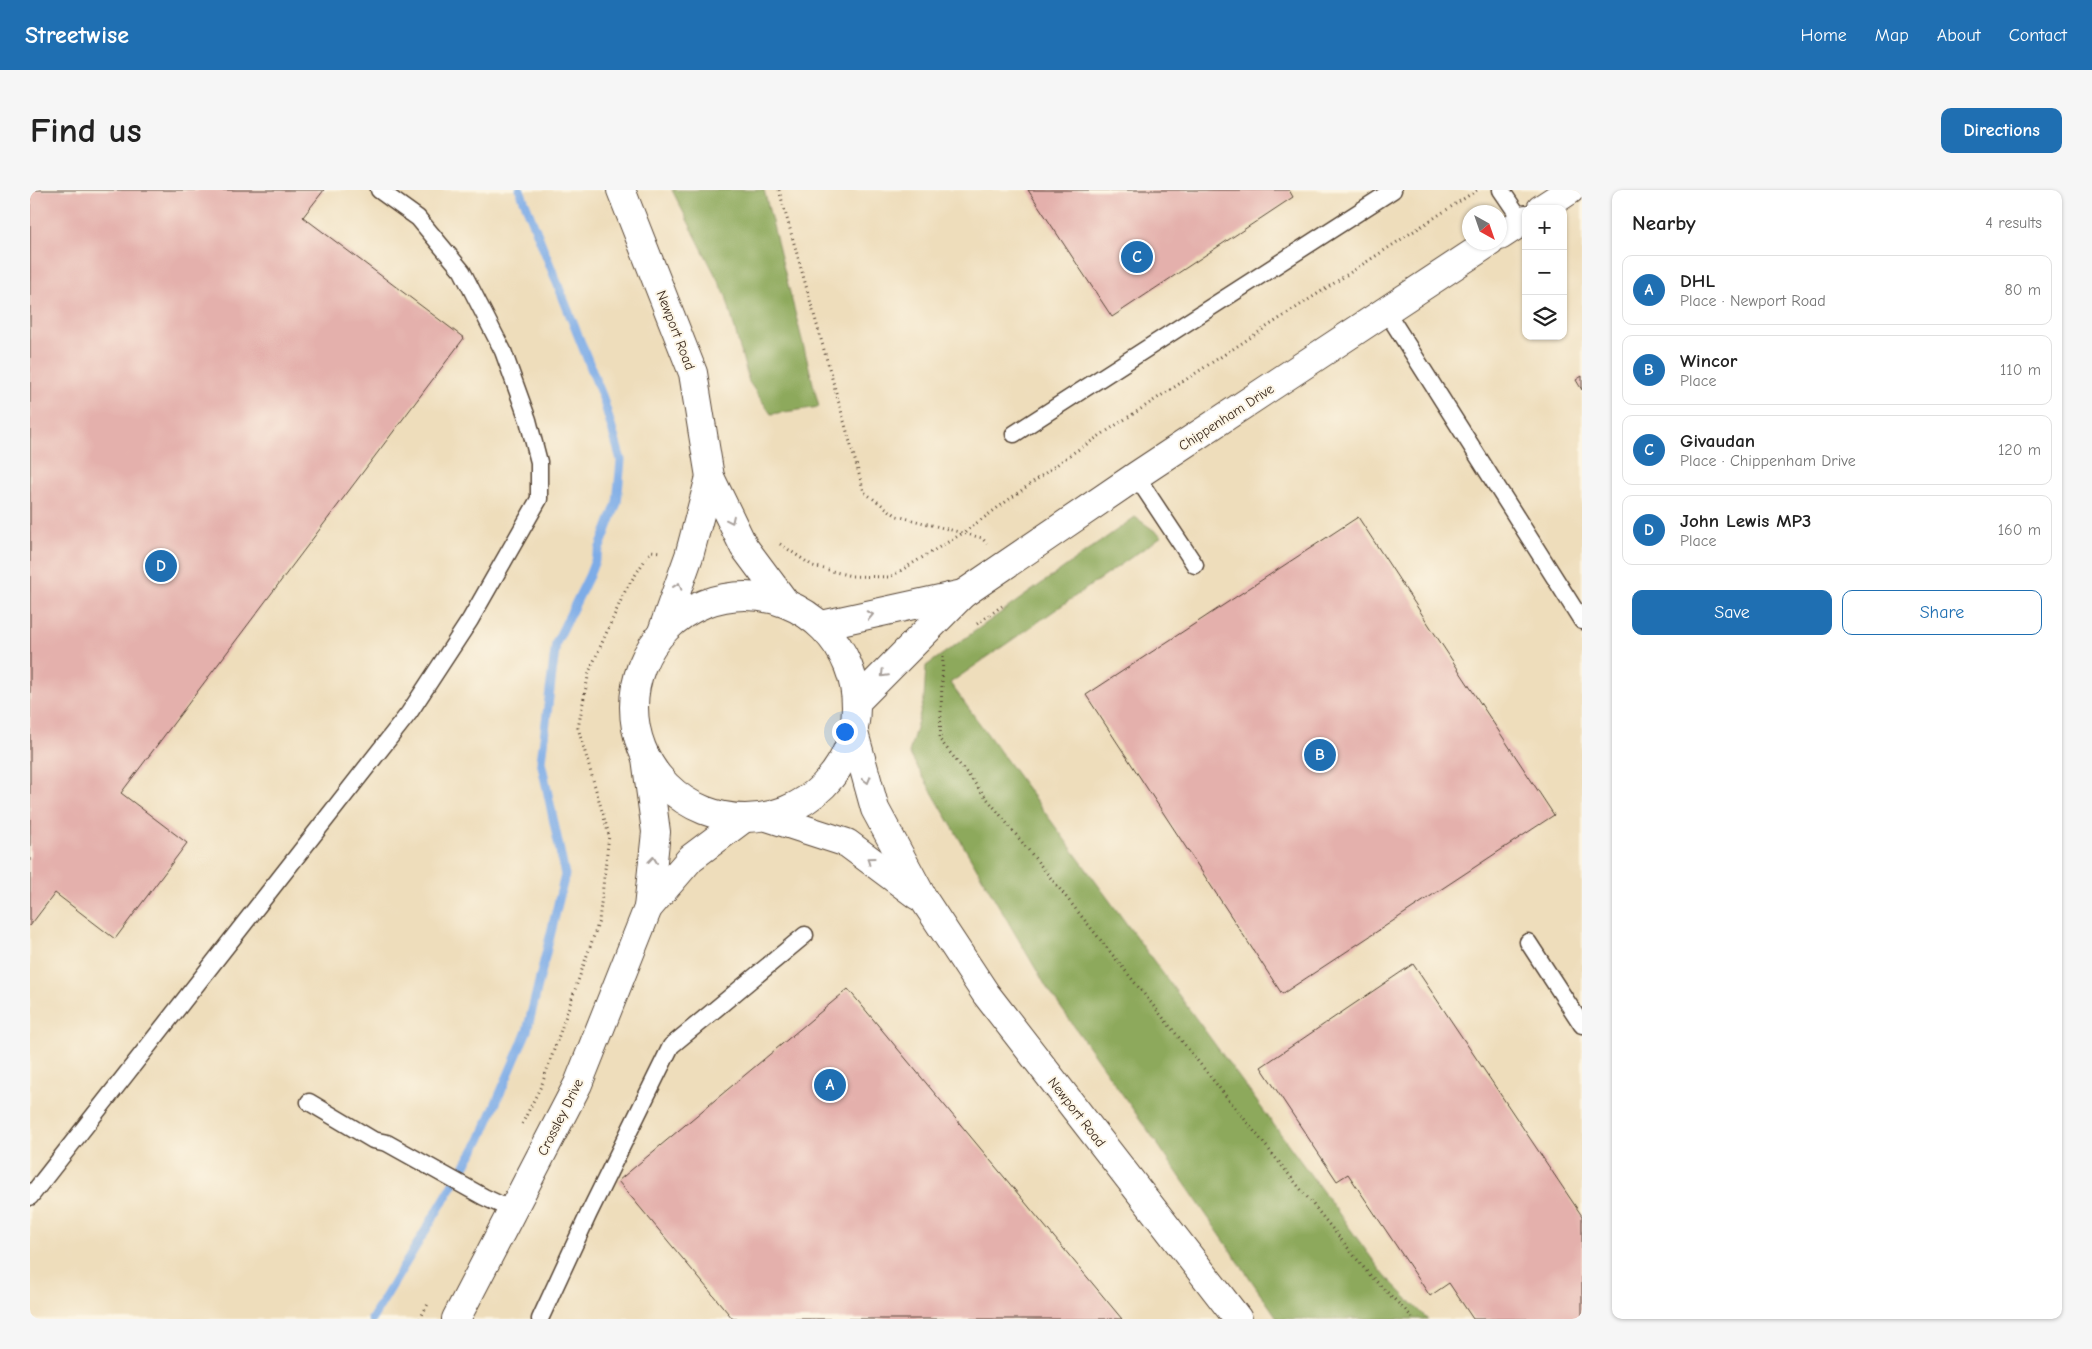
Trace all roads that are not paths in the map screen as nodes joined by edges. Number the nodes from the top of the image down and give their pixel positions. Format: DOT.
graph roads {
  1 [pos="380,190"];
  2 [pos="620,190"];
  3 [pos="1393,190"];
  4 [pos="1501,190"];
  5 [pos="1570,190"];
  6 [pos="1547,205"];
  7 [pos="1522,209"];
  8 [pos="1522,221"];
  9 [pos="1507,231"];
  10 [pos="1478,250"];
  11 [pos="1386,311"];
  12 [pos="1014,434"];
  13 [pos="710,476"];
  14 [pos="1136,476"];
  15 [pos="1195,565"];
  16 [pos="964,594"];
  17 [pos="785,602"];
  18 [pos="1582,621"];
  19 [pos="822,625"];
  20 [pos="662,632"];
  21 [pos="857,701"];
  22 [pos="854,733"];
  23 [pos="646,758"];
  24 [pos="755,818"];
  25 [pos="924,900"];
  26 [pos="648,908"];
  27 [pos="805,935"];
  28 [pos="1528,942"];
  29 [pos="1582,1025"];
  30 [pos="308,1102"];
  31 [pos="30,1197"];
  32 [pos="512,1210"];
  33 [pos="456,1319"];
  34 [pos="540,1319"];
  35 [pos="1238,1319"];
  1 -- 31 [label="lane"];
  2 -- 13 [label="street, Newport Road"];
  3 -- 12 [label="lane"];
  4 -- 7 [label="lane"];
  5 -- 6 [label="street"];
  8 -- 9 [label="street"];
  10 -- 11 [label="street, Chippenham Drive"];
  11 -- 14 [label="street, Chippenham Drive"];
  11 -- 18 [label="lane"];
  13 -- 17 [label="street, Newport Road, one-way"];
  20 -- 13 [label="street, Newport Road, one-way"];
  14 -- 15 [label="lane"];
  14 -- 16 [label="street, Chippenham Drive"];
  19 -- 16 [label="street, Chippenham Drive, one-way"];
  16 -- 21 [label="street, Chippenham Drive, one-way"];
  17 -- 19 [label="street"];
  17 -- 20 [label="street"];
  19 -- 21 [label="street"];
  20 -- 23 [label="street"];
  21 -- 22 [label="street"];
  22 -- 24 [label="street"];
  22 -- 25 [label="street, Newport Road, one-way"];
  23 -- 24 [label="street, Newport Road"];
  26 -- 23 [label="street, Crossley Drive, one-way"];
  25 -- 24 [label="street, Newport Road, one-way"];
  24 -- 26 [label="street, Crossley Drive"];
  25 -- 35 [label="street, Newport Road"];
  26 -- 32 [label="street, Crossley Drive"];
  27 -- 34 [label="lane"];
  28 -- 29 [label="lane"];
  30 -- 32 [label="lane"];
  32 -- 33 [label="street, Crossley Drive"];
}
